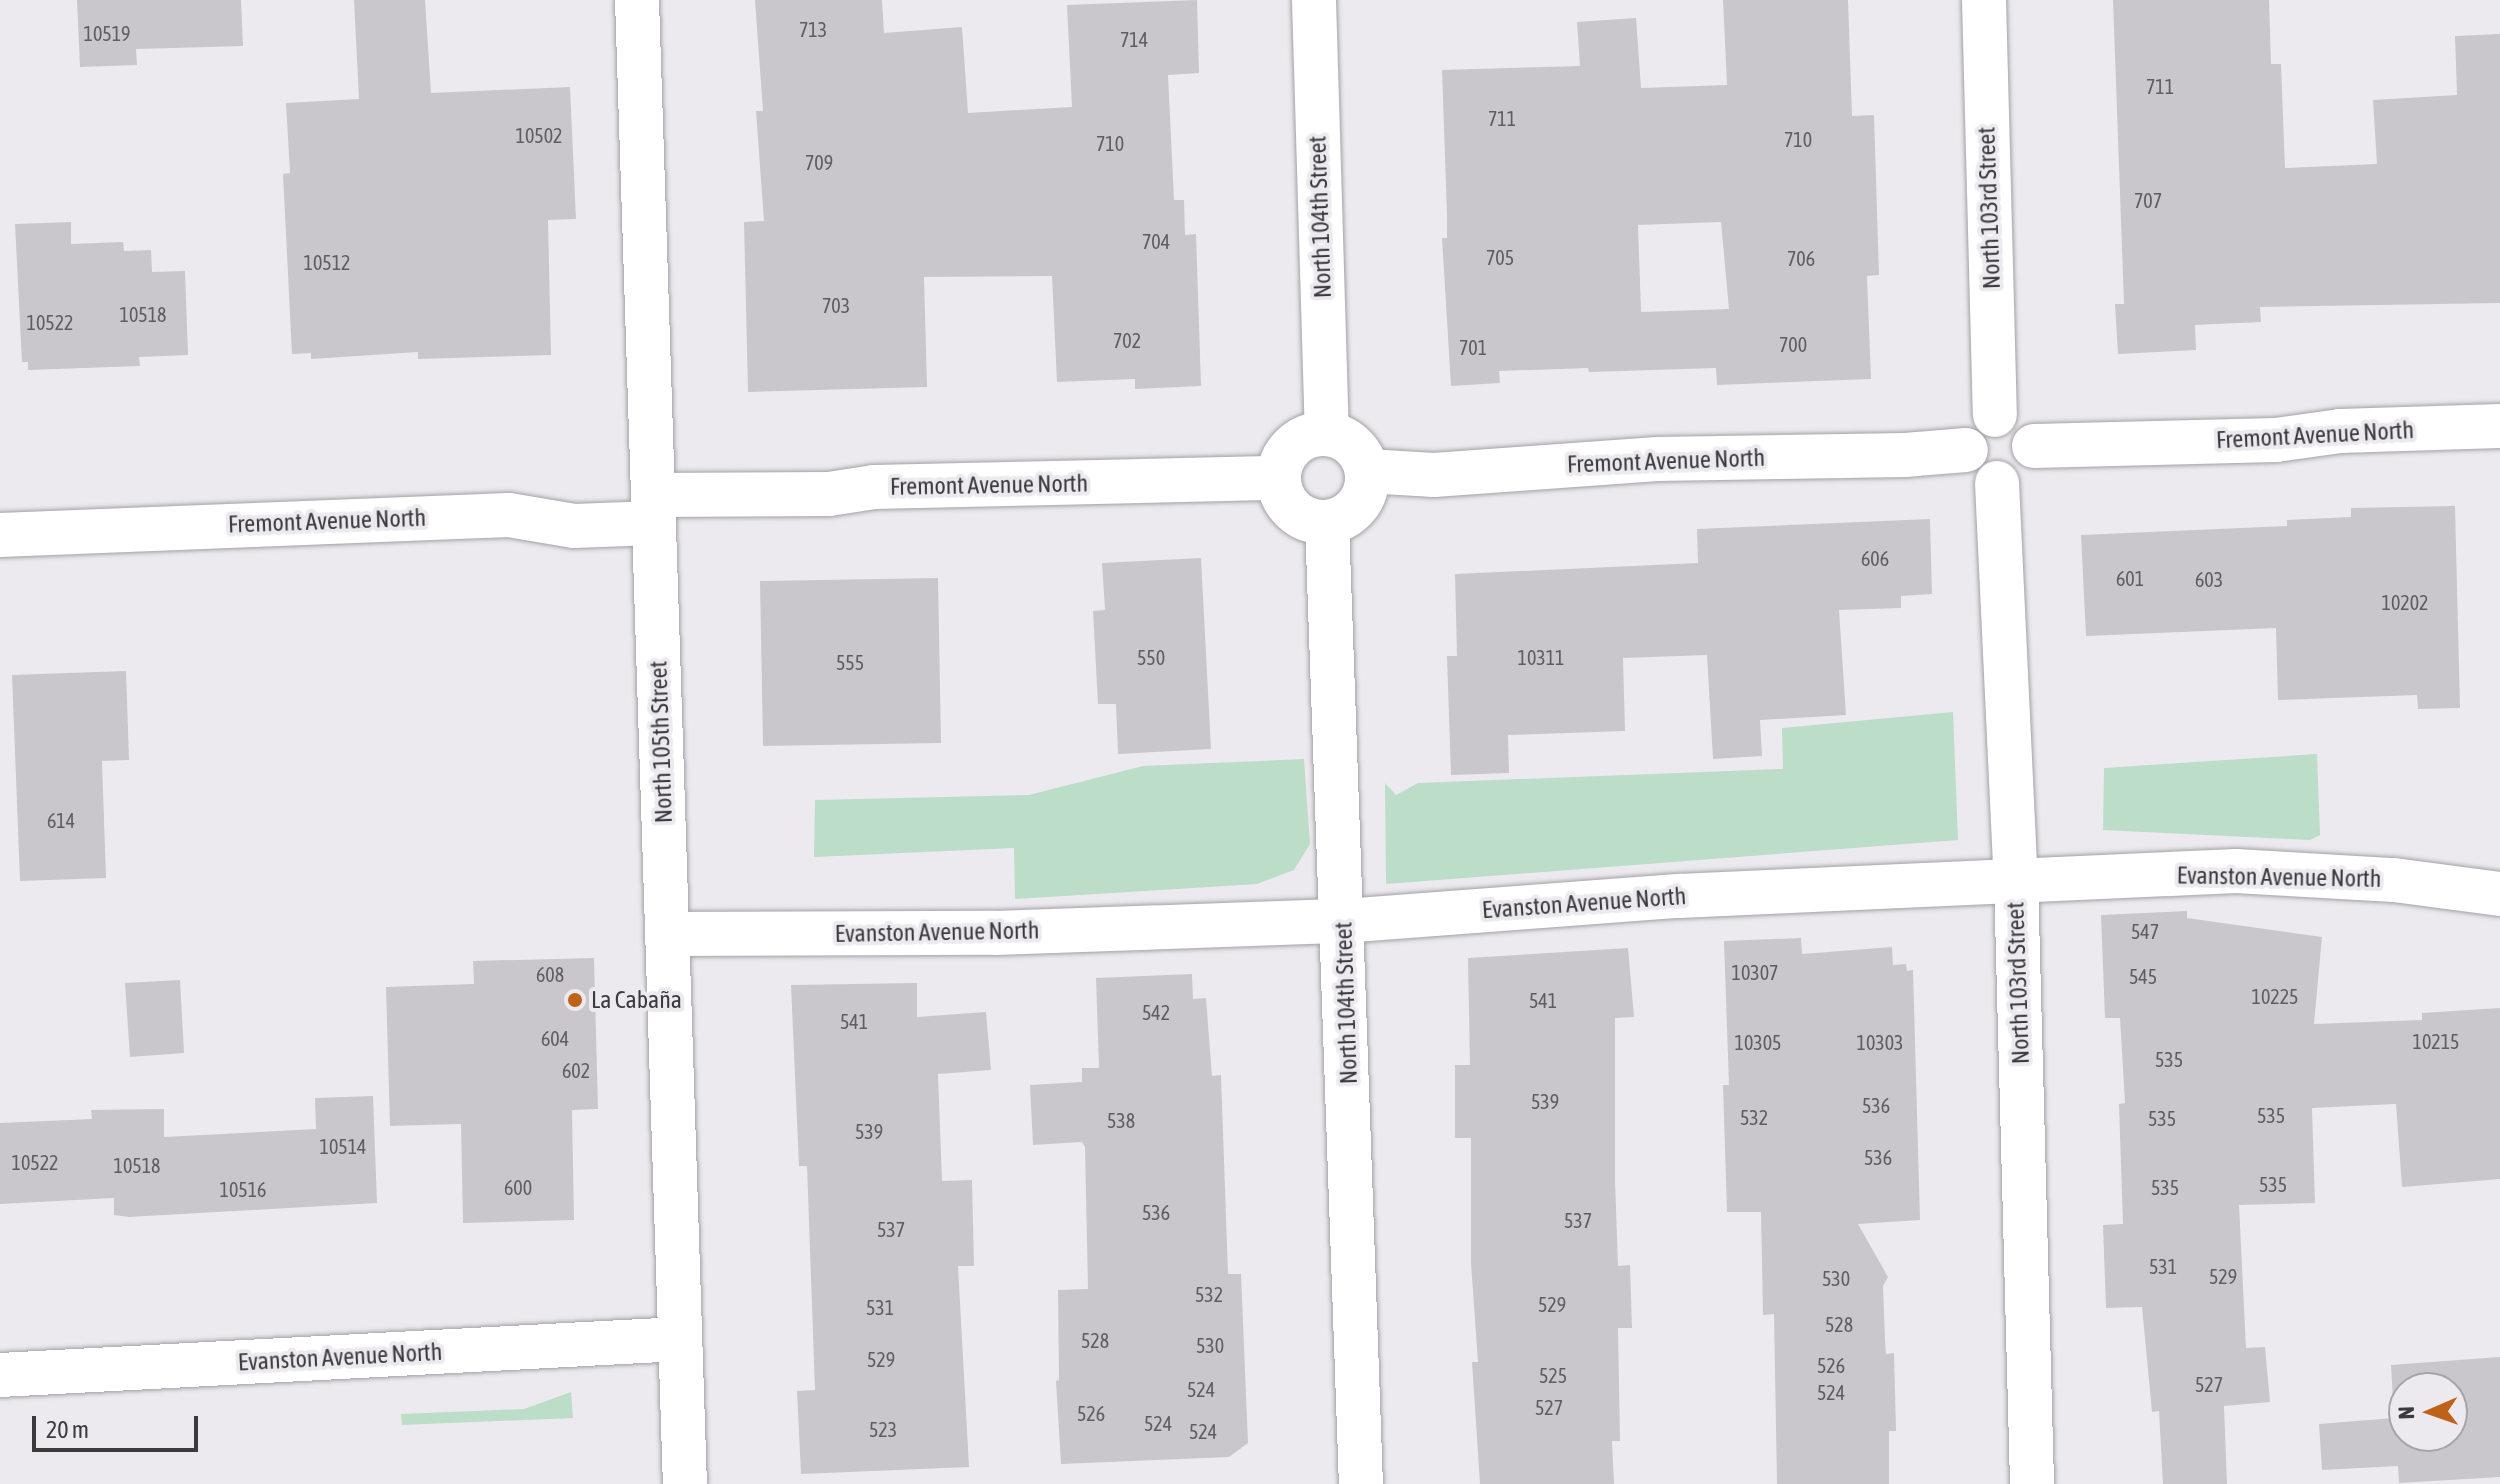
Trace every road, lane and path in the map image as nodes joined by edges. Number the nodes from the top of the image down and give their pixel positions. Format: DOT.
graph roads {
  1 [pos="637,0"];
  2 [pos="1314,0"];
  3 [pos="1984,0"];
  4 [pos="1995,415"];
  5 [pos="2500,426"];
  6 [pos="1327,434"];
  7 [pos="2034,446"];
  8 [pos="1966,450"];
  9 [pos="1367,471"];
  10 [pos="1279,478"];
  11 [pos="1997,483"];
  12 [pos="653,509"];
  13 [pos="1327,522"];
  14 [pos="0,535"];
  15 [pos="2016,880"];
  16 [pos="2500,894"];
  17 [pos="1343,921"];
  18 [pos="667,934"];
  19 [pos="680,1339"];
  20 [pos="0,1375"];
  21 [pos="685,1484"];
  22 [pos="1361,1484"];
  23 [pos="2032,1484"];
  1 -- 12 [label="street, North 105th Street"];
  2 -- 6 [label="street, North 104th Street"];
  3 -- 4 [label="street, North 103rd Street"];
  4 -- 7 [label="street"];
  4 -- 8 [label="street"];
  5 -- 7 [label="street, Fremont Avenue North"];
  6 -- 9 [label="street"];
  6 -- 10 [label="street"];
  7 -- 11 [label="street"];
  8 -- 9 [label="street, Fremont Avenue North"];
  8 -- 11 [label="street"];
  9 -- 13 [label="street"];
  10 -- 12 [label="street, Fremont Avenue North"];
  10 -- 13 [label="street"];
  11 -- 15 [label="street, North 103rd Street"];
  12 -- 14 [label="street, Fremont Avenue North"];
  12 -- 18 [label="street, North 105th Street"];
  13 -- 17 [label="street, North 104th Street"];
  15 -- 16 [label="street, Evanston Avenue North"];
  15 -- 17 [label="street, Evanston Avenue North"];
  15 -- 23 [label="street, North 103rd Street"];
  17 -- 18 [label="street, Evanston Avenue North"];
  17 -- 22 [label="street, North 104th Street"];
  18 -- 19 [label="street, North 105th Street"];
  19 -- 20 [label="street, Evanston Avenue North"];
  19 -- 21 [label="street, North 105th Street"];
}
